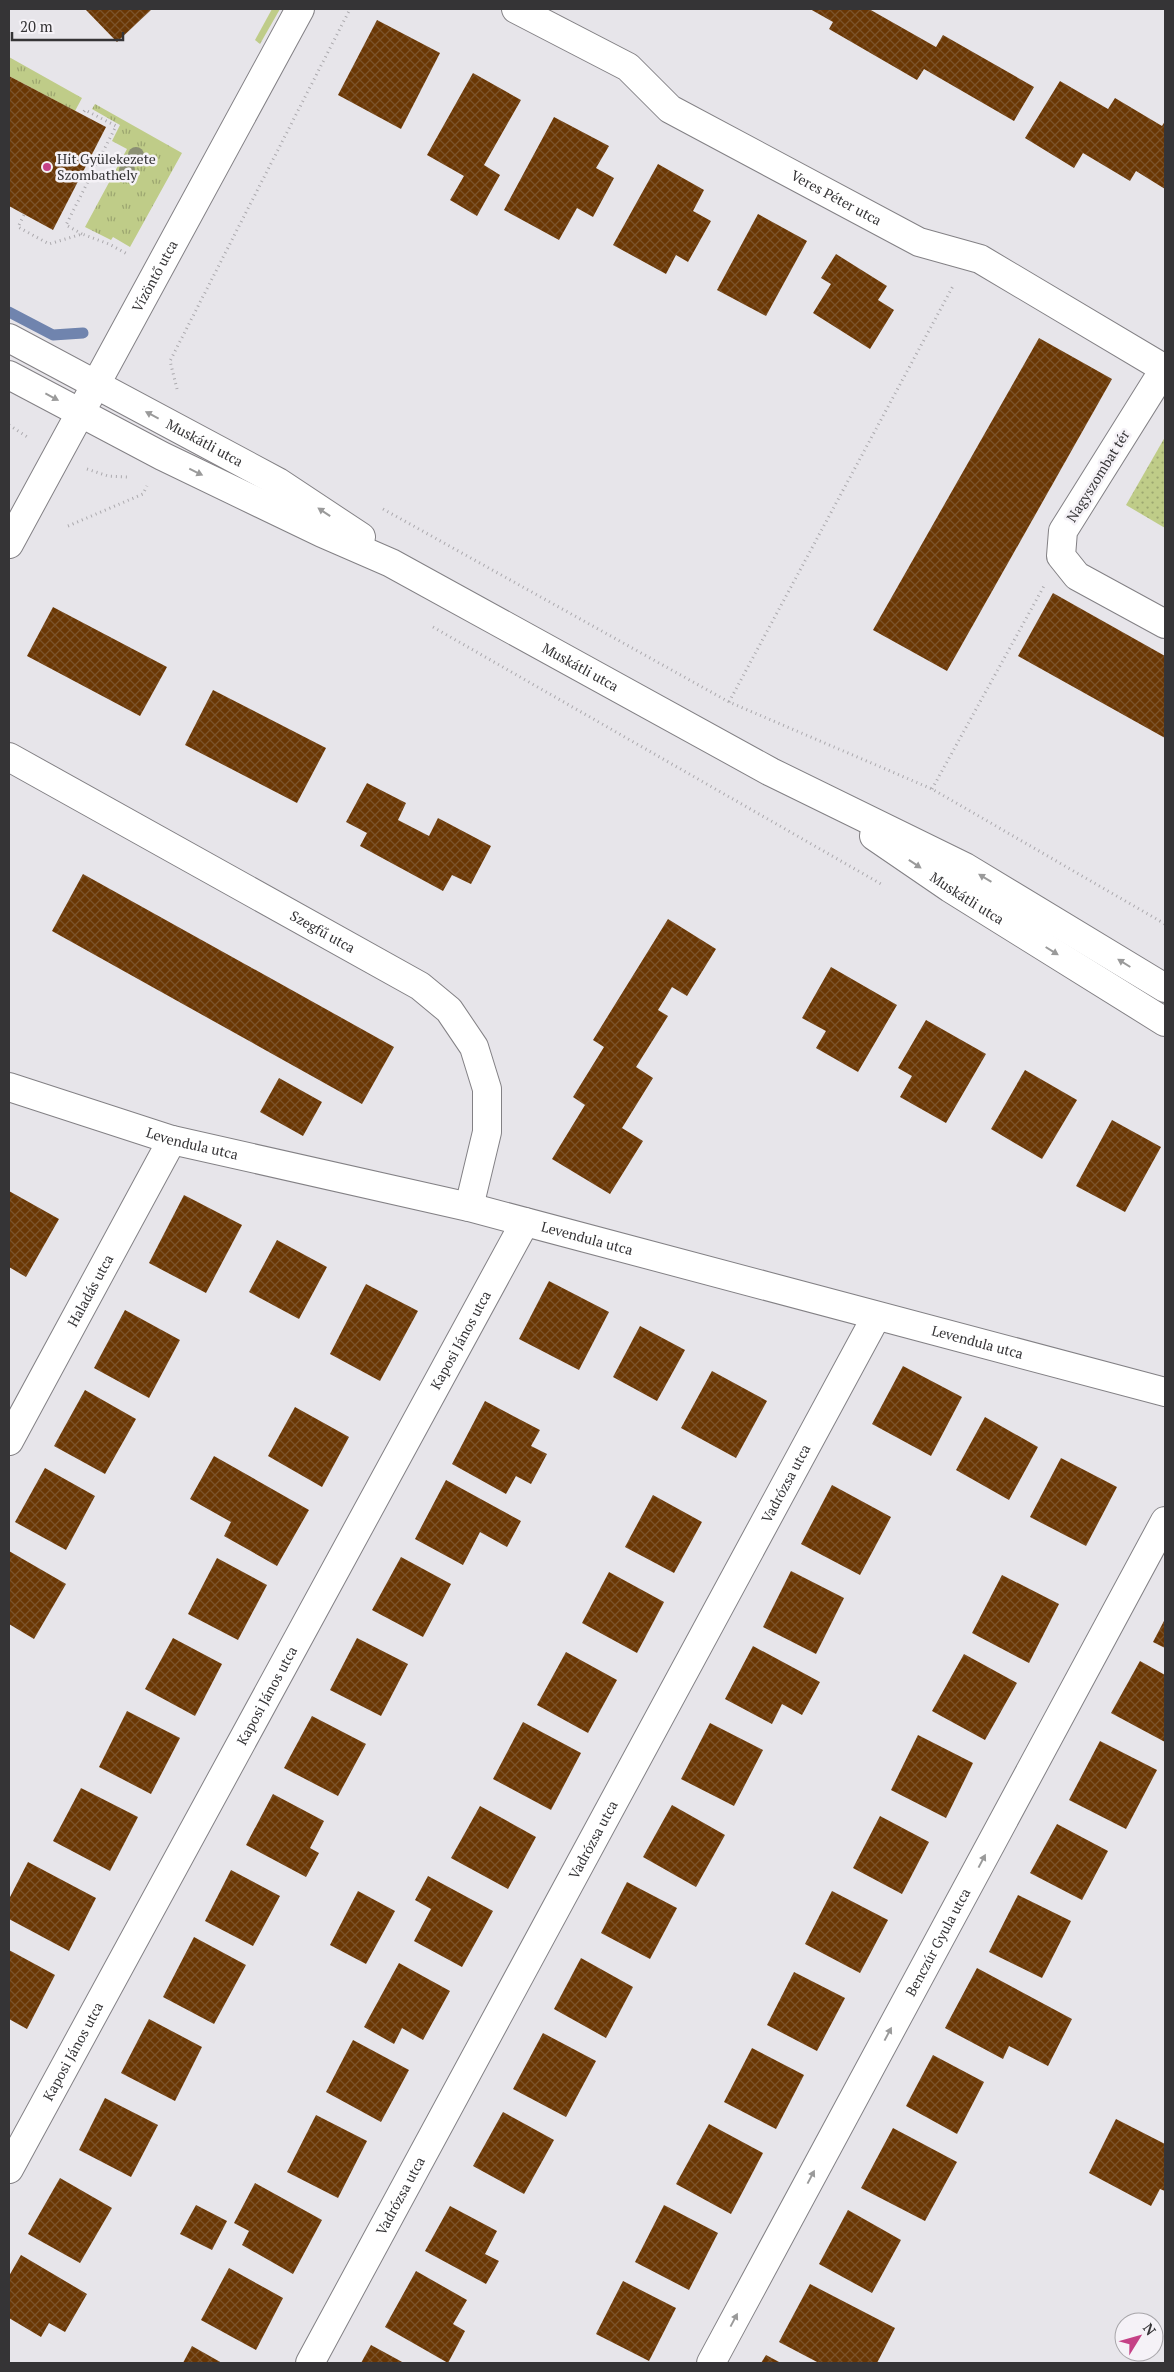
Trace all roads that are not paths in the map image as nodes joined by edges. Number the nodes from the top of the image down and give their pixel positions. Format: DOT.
graph roads {
  1 [pos="300,9"];
  2 [pos="516,9"];
  3 [pos="9,338"];
  4 [pos="1165,368"];
  5 [pos="9,375"];
  6 [pos="95,385"];
  7 [pos="80,412"];
  8 [pos="9,544"];
  9 [pos="391,563"];
  10 [pos="1165,624"];
  11 [pos="9,757"];
  12 [pos="771,772"];
  13 [pos="1165,988"];
  14 [pos="1165,1022"];
  15 [pos="9,1087"];
  16 [pos="172,1140"];
  17 [pos="469,1207"];
  18 [pos="525,1222"];
  19 [pos="876,1317"];
  20 [pos="1165,1392"];
  21 [pos="9,1440"];
  22 [pos="1165,1521"];
  23 [pos="9,2169"];
  24 [pos="310,2363"];
  25 [pos="711,2363"];
  1 -- 6 [label="street, Vízöntő utca"];
  2 -- 4 [label="street, Veres Péter utca"];
  3 -- 6 [label="street, Muskátli utca"];
  4 -- 10 [label="street, Nagyszombat tér"];
  5 -- 7 [label="street, Muskátli utca, one-way"];
  6 -- 7 [label="street, Vízöntő utca"];
  9 -- 6 [label="street, Muskátli utca, one-way"];
  7 -- 8 [label="street, Vízöntő utca"];
  7 -- 9 [label="street, Muskátli utca, one-way"];
  9 -- 12 [label="street, Muskátli utca"];
  11 -- 17 [label="street, Szegfű utca"];
  13 -- 12 [label="street, Muskátli utca, one-way"];
  12 -- 14 [label="street, Muskátli utca, one-way"];
  15 -- 16 [label="street, Levendula utca"];
  16 -- 17 [label="street, Levendula utca"];
  16 -- 21 [label="street, Haladás utca"];
  17 -- 18 [label="street, Levendula utca"];
  18 -- 19 [label="street, Levendula utca"];
  18 -- 23 [label="street, Kaposi János utca"];
  19 -- 20 [label="street, Levendula utca"];
  19 -- 24 [label="street, Vadrózsa utca"];
  25 -- 22 [label="street, Benczúr Gyula utca, one-way"];
}
